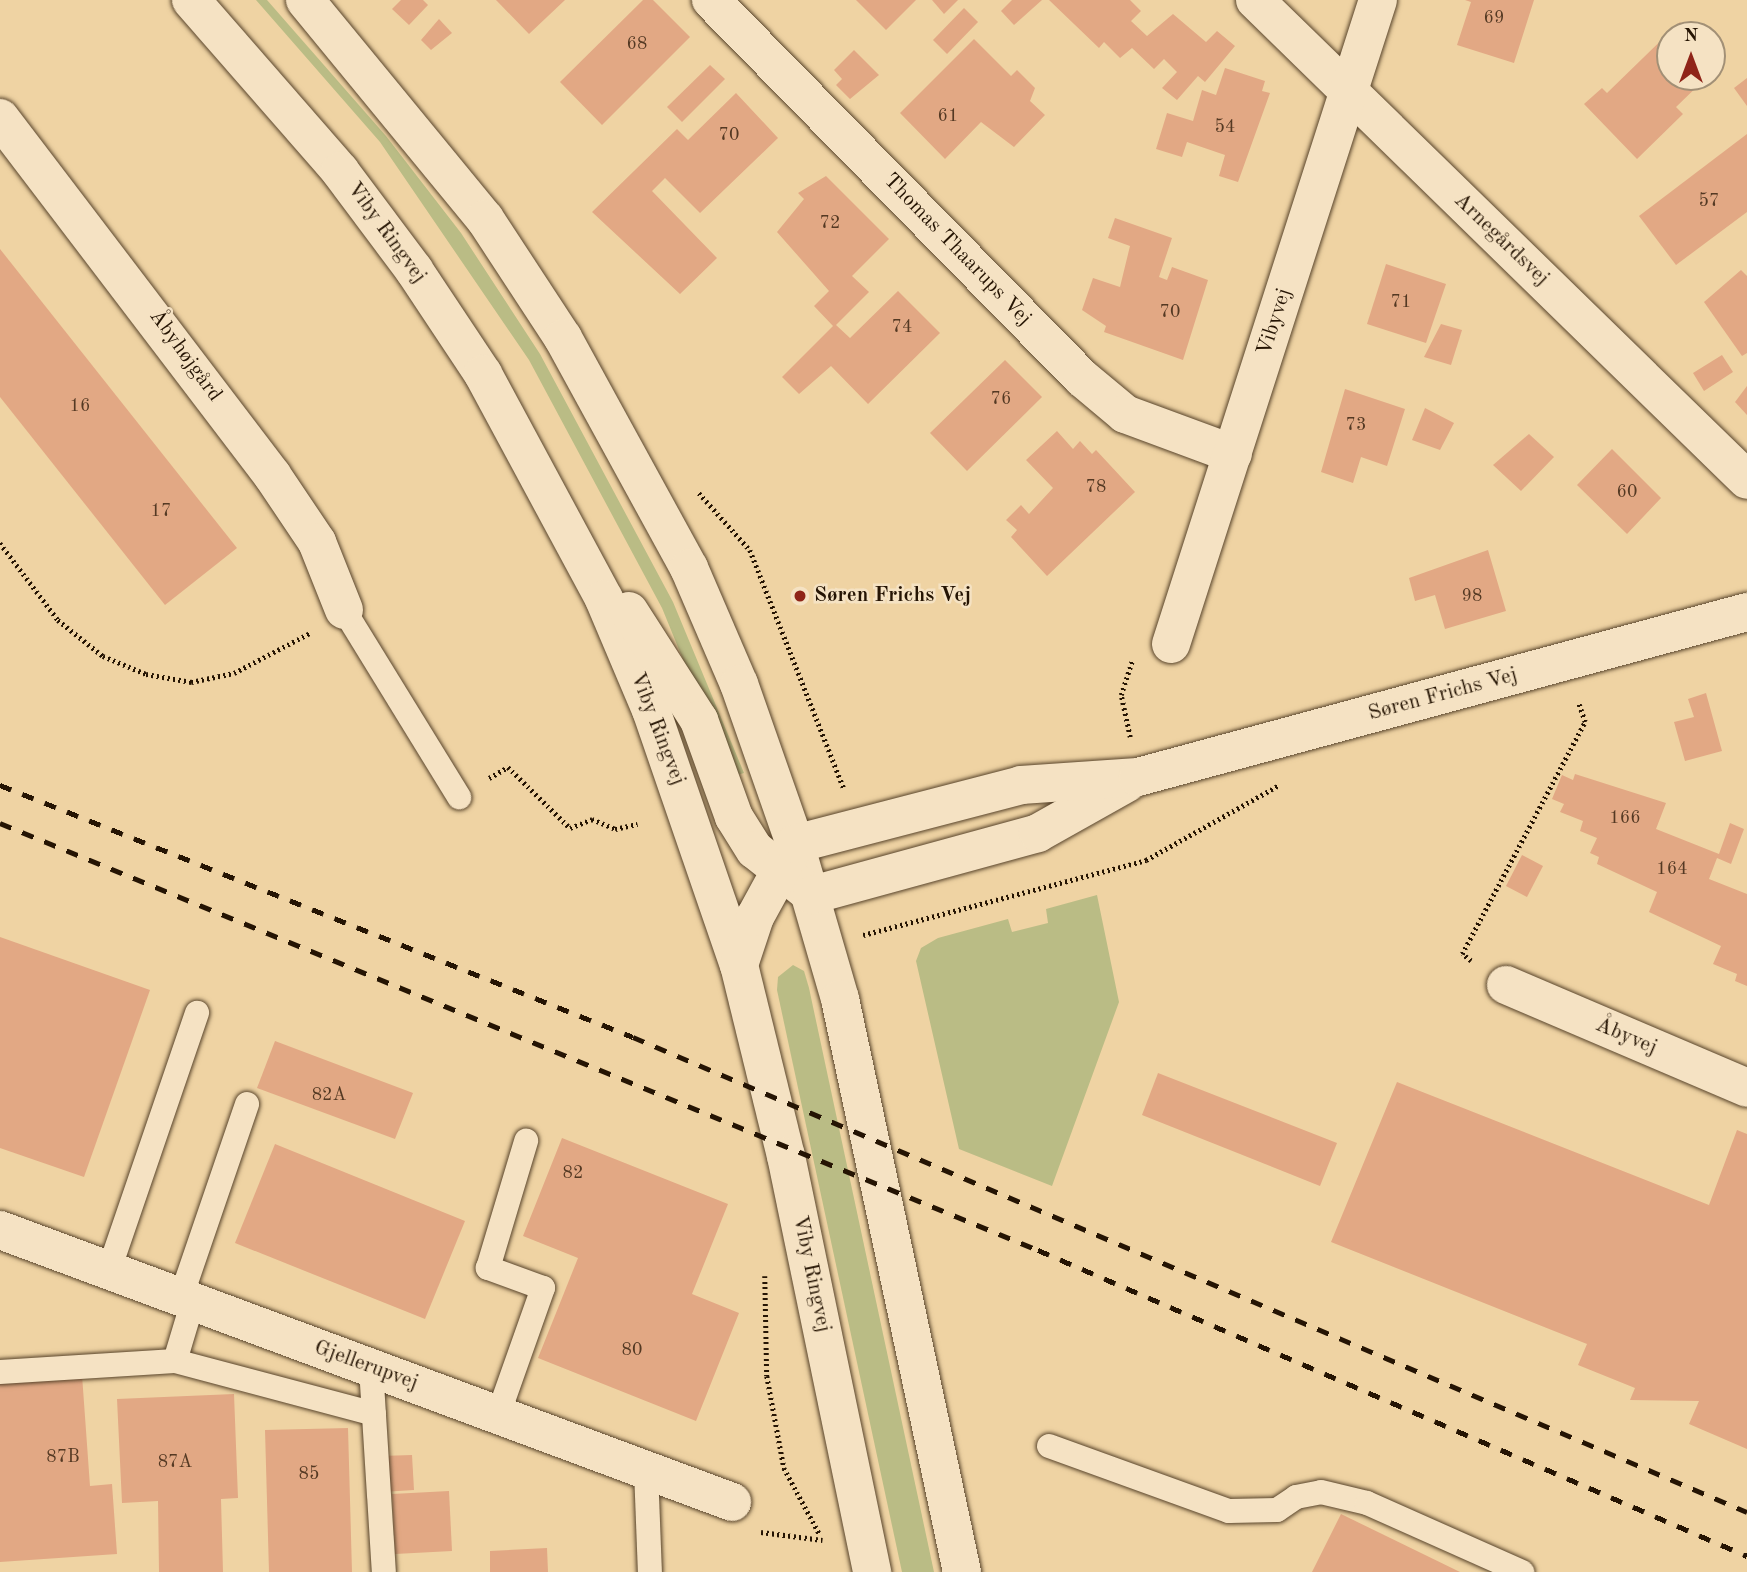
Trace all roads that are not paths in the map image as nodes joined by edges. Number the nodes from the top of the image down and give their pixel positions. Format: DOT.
graph roads {
  1 [pos="191,0"];
  2 [pos="305,0"];
  3 [pos="711,0"];
  4 [pos="1255,0"];
  5 [pos="1378,0"];
  6 [pos="1348,92"];
  7 [pos="0,118"];
  8 [pos="1233,454"];
  9 [pos="1747,480"];
  10 [pos="548,486"];
  11 [pos="344,610"];
  12 [pos="1747,612"];
  13 [pos="1171,644"];
  14 [pos="1138,777"];
  15 [pos="459,797"];
  16 [pos="785,858"];
  17 [pos="812,895"];
  18 [pos="738,965"];
  19 [pos="1506,985"];
  20 [pos="197,1013"];
  21 [pos="1747,1088"];
  22 [pos="247,1104"];
  23 [pos="526,1141"];
  24 [pos="0,1230"];
  25 [pos="109,1270"];
  26 [pos="187,1299"];
  27 [pos="175,1361"];
  28 [pos="372,1368"];
  29 [pos="0,1372"];
  30 [pos="374,1414"];
  31 [pos="498,1415"];
  32 [pos="1049,1446"];
  33 [pos="646,1470"];
  34 [pos="732,1502"];
  35 [pos="384,1572"];
  36 [pos="650,1572"];
  37 [pos="872,1572"];
  38 [pos="962,1572"];
  39 [pos="1522,1572"];
  1 -- 10 [label="street, Viby Ringvej"];
  2 -- 16 [label="street"];
  3 -- 8 [label="street, Thomas Thaarups Vej"];
  4 -- 6 [label="street, Arnegårdsvej"];
  5 -- 6 [label="street, Vibyvej"];
  6 -- 8 [label="street, Vibyvej"];
  6 -- 9 [label="street, Arnegårdsvej"];
  7 -- 11 [label="street, Åbyhøjgård"];
  8 -- 13 [label="street, Vibyvej"];
  10 -- 16 [label="street"];
  10 -- 18 [label="street, Viby Ringvej"];
  11 -- 15 [label="lane"];
  12 -- 14 [label="street, Søren Frichs Vej"];
  14 -- 16 [label="street, Søren Frichs Vej"];
  14 -- 17 [label="street, Søren Frichs Vej"];
  16 -- 17 [label="street"];
  16 -- 18 [label="street"];
  17 -- 38 [label="street"];
  18 -- 37 [label="street, Viby Ringvej"];
  19 -- 21 [label="street, Åbyvej"];
  20 -- 25 [label="lane"];
  22 -- 26 [label="lane"];
  23 -- 31 [label="lane"];
  24 -- 25 [label="street, Gjellerupvej"];
  25 -- 26 [label="street, Gjellerupvej"];
  26 -- 27 [label="lane"];
  26 -- 28 [label="street, Gjellerupvej"];
  27 -- 29 [label="lane"];
  27 -- 30 [label="lane"];
  28 -- 30 [label="lane"];
  28 -- 31 [label="street, Gjellerupvej"];
  30 -- 35 [label="lane"];
  31 -- 33 [label="street, Gjellerupvej"];
  32 -- 39 [label="lane"];
  33 -- 34 [label="street, Gjellerupvej"];
  33 -- 36 [label="lane"];
}
